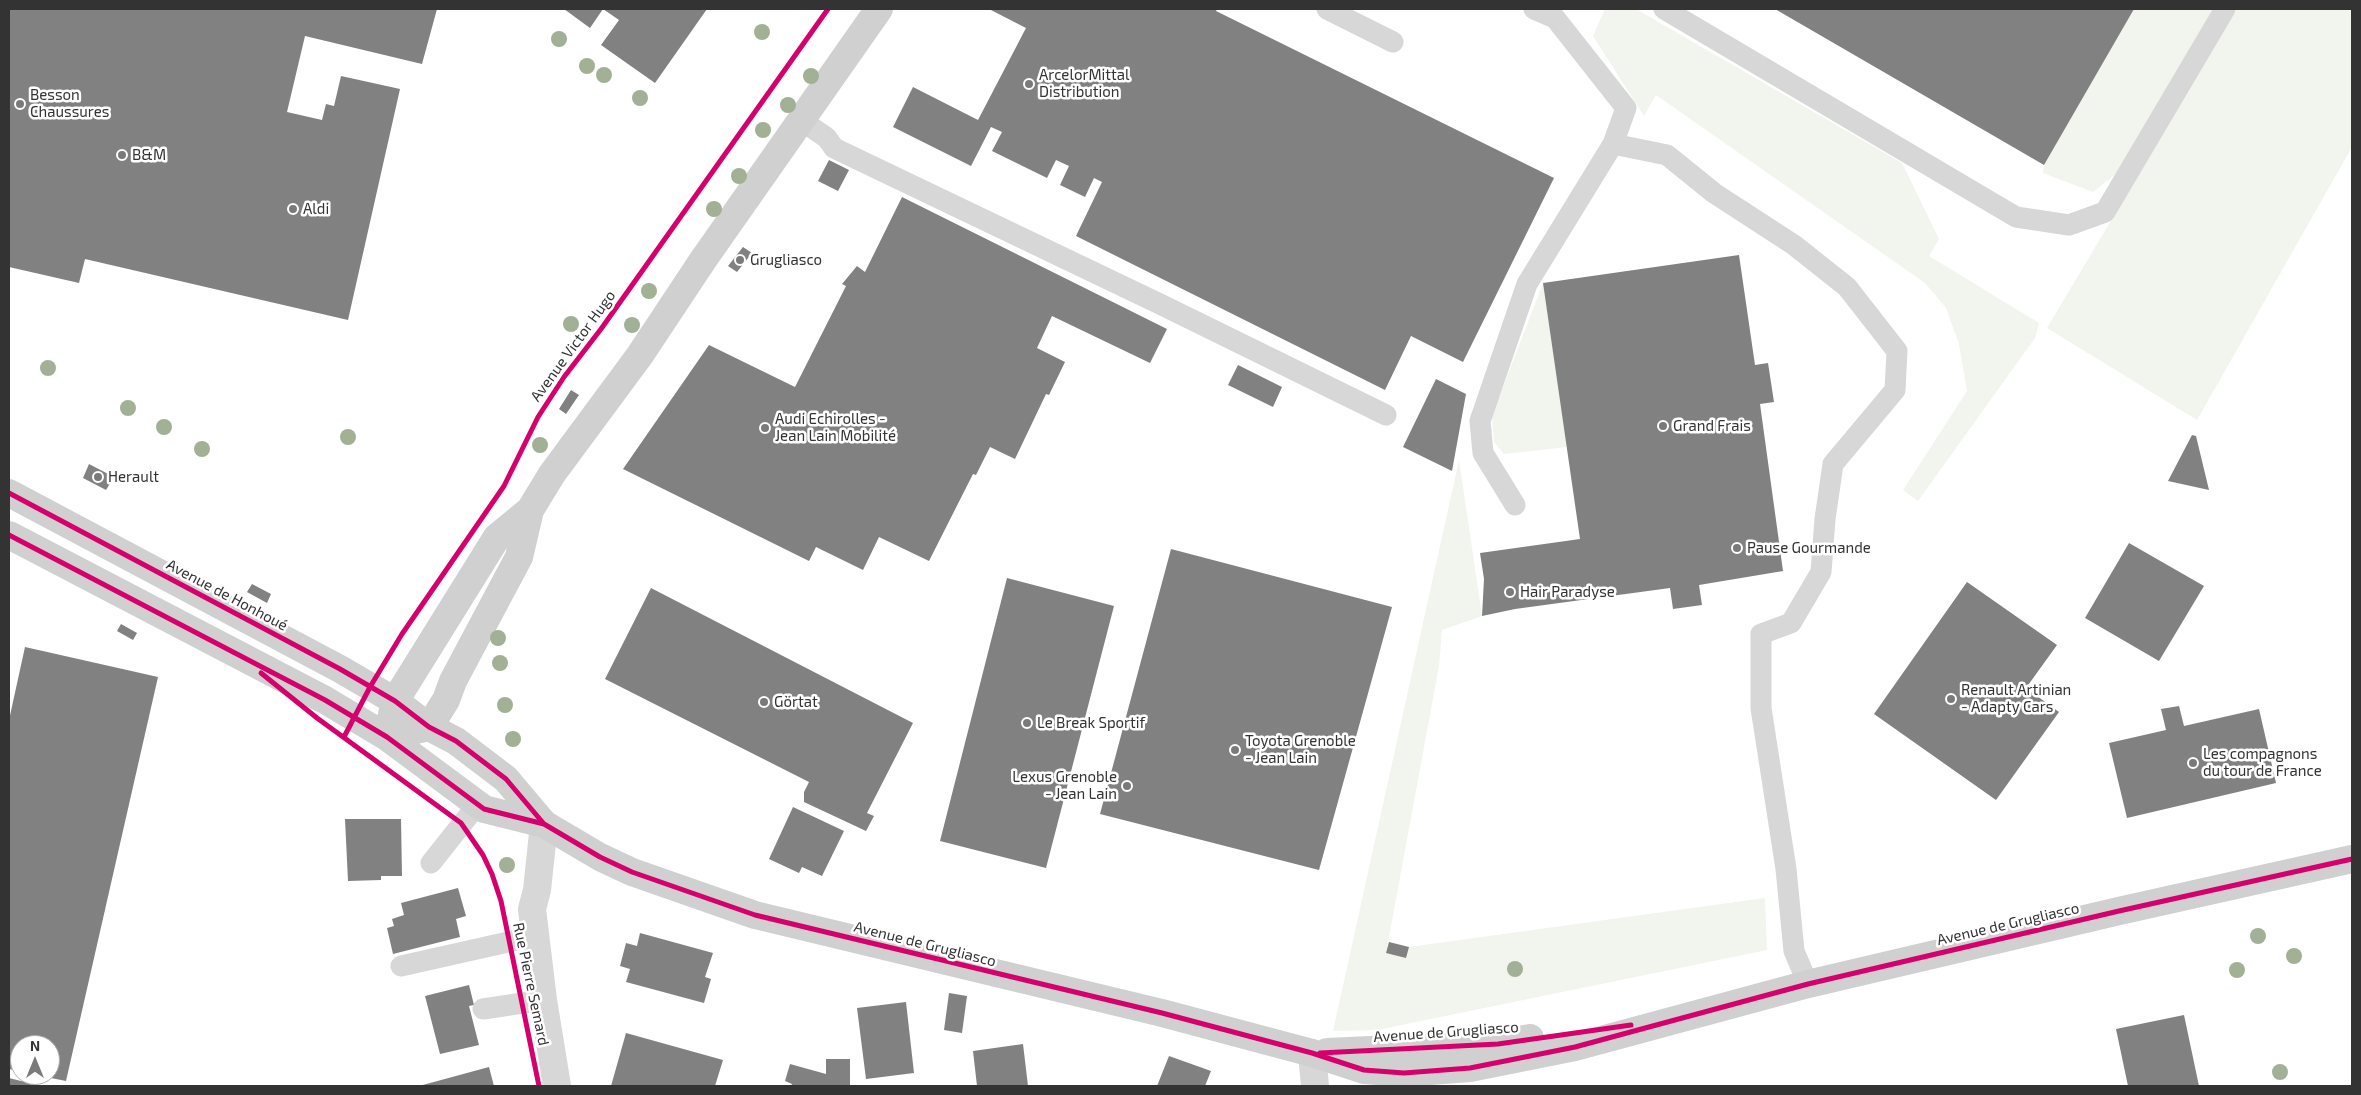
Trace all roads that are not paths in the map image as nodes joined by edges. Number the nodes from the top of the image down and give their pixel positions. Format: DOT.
graph roads {
  1 [pos="879,9"];
  2 [pos="1328,9"];
  3 [pos="1534,9"];
  4 [pos="1664,9"];
  5 [pos="2225,9"];
  6 [pos="1393,42"];
  7 [pos="801,120"];
  8 [pos="1613,144"];
  9 [pos="1386,415"];
  10 [pos="9,493"];
  11 [pos="1515,505"];
  12 [pos="530,510"];
  13 [pos="9,535"];
  14 [pos="395,701"];
  15 [pos="429,727"];
  16 [pos="387,737"];
  17 [pos="477,805"];
  18 [pos="544,824"];
  19 [pos="2352,859"];
  20 [pos="431,863"];
  21 [pos="535,936"];
  22 [pos="401,966"];
  23 [pos="1808,984"];
  24 [pos="543,1000"];
  25 [pos="482,1009"];
  26 [pos="1312,1053"];
  27 [pos="1365,1069"];
  28 [pos="557,1086"];
  29 [pos="1315,1086"];
  1 -- 7 [label="main road"];
  2 -- 6 [label="lane"];
  3 -- 8 [label="lane"];
  4 -- 5 [label="lane"];
  7 -- 9 [label="lane"];
  7 -- 12 [label="main road"];
  8 -- 11 [label="lane"];
  8 -- 23 [label="lane"];
  10 -- 14 [label="main road, Avenue de Honhoué"];
  12 -- 14 [label="main road"];
  12 -- 15 [label="main road"];
  13 -- 16 [label="main road"];
  14 -- 15 [label="main road, Avenue de Honhoué"];
  14 -- 16 [label="main road"];
  15 -- 16 [label="main road"];
  15 -- 18 [label="main road, Avenue de Grugliasco"];
  16 -- 17 [label="main road, Avenue de Grugliasco"];
  17 -- 18 [label="main road, Avenue de Grugliasco"];
  17 -- 20 [label="lane"];
  18 -- 21 [label="street, Rue Pierre Semard"];
  18 -- 26 [label="main road, Avenue de Grugliasco"];
  19 -- 23 [label="main road, Avenue de Grugliasco"];
  21 -- 22 [label="lane"];
  21 -- 24 [label="street, Rue Pierre Semard"];
  23 -- 27 [label="main road, Avenue de Grugliasco"];
  24 -- 25 [label="lane"];
  24 -- 28 [label="street, Rue Pierre Semard"];
  26 -- 27 [label="main road, Avenue de Grugliasco"];
  26 -- 29 [label="street"];
}
